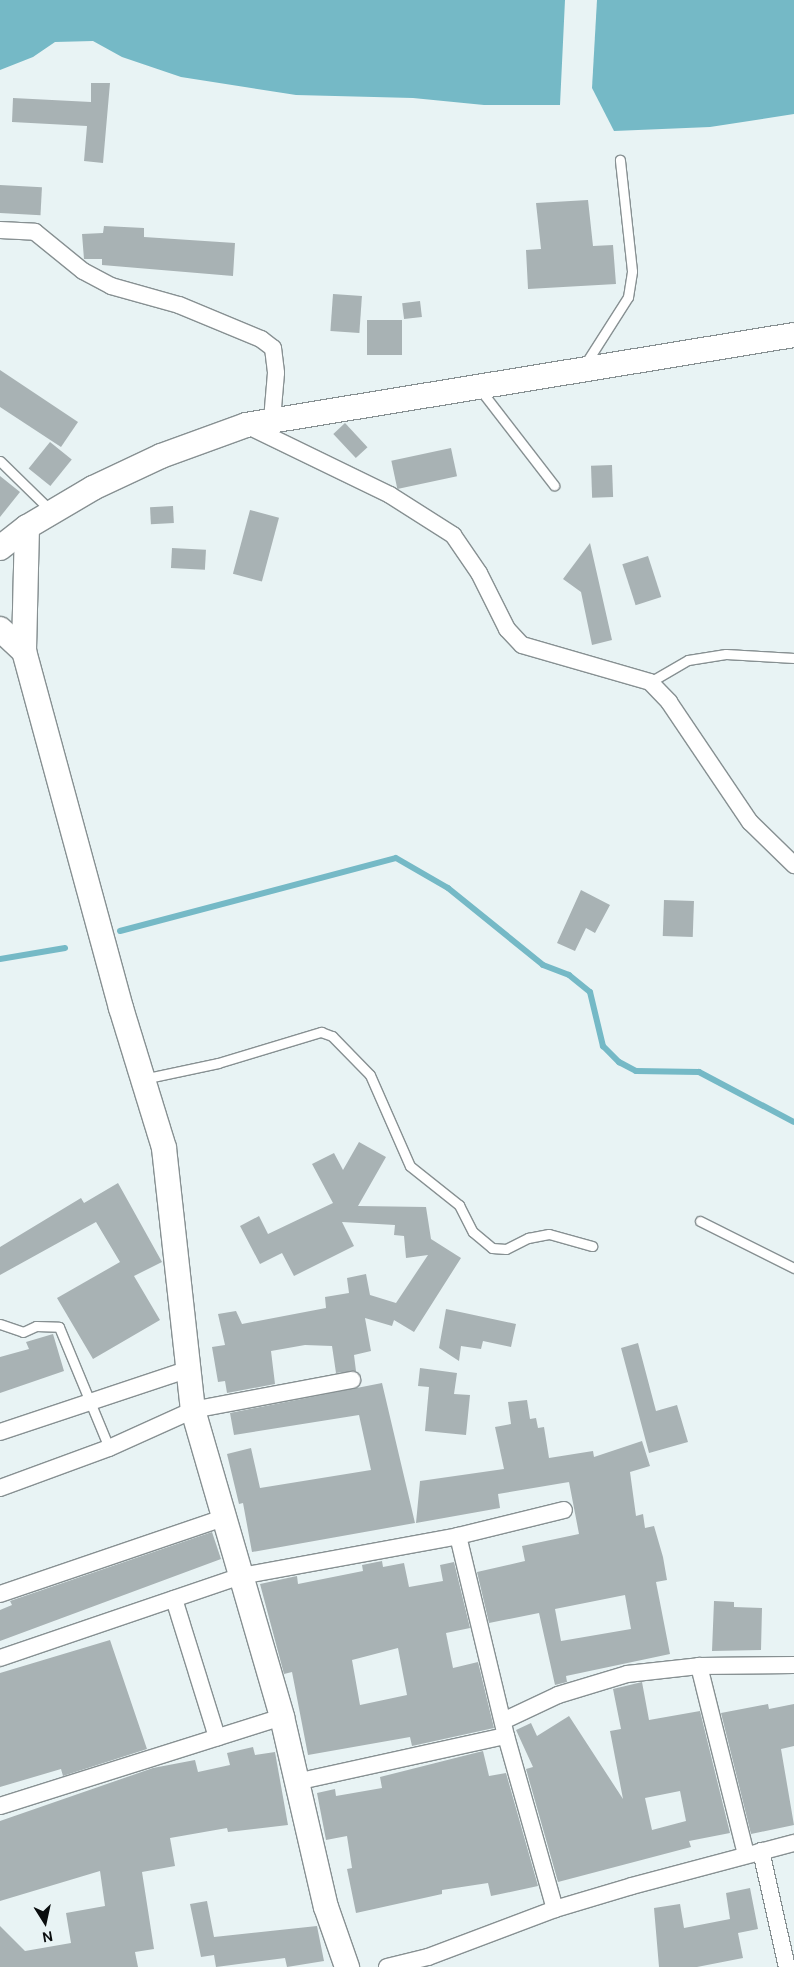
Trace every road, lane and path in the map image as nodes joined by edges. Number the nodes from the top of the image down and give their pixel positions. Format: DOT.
graph roads {
  1 [pos="620,160"];
  2 [pos="0,230"];
  3 [pos="794,335"];
  4 [pos="582,370"];
  5 [pos="478,387"];
  6 [pos="272,420"];
  7 [pos="246,424"];
  8 [pos="0,461"];
  9 [pos="554,485"];
  10 [pos="52,512"];
  11 [pos="27,527"];
  12 [pos="0,548"];
  13 [pos="0,629"];
  14 [pos="24,651"];
  15 [pos="794,658"];
  16 [pos="650,682"];
  17 [pos="794,865"];
  18 [pos="143,1079"];
  19 [pos="700,1221"];
  20 [pos="592,1246"];
  21 [pos="794,1268"];
  22 [pos="0,1324"];
  23 [pos="189,1368"];
  24 [pos="352,1380"];
  25 [pos="91,1403"];
  26 [pos="193,1410"];
  27 [pos="0,1432"];
  28 [pos="109,1448"];
  29 [pos="0,1488"];
  30 [pos="564,1510"];
  31 [pos="223,1518"];
  32 [pos="458,1536"];
  33 [pos="241,1576"];
  34 [pos="0,1594"];
  35 [pos="174,1599"];
  36 [pos="0,1658"];
  37 [pos="794,1665"];
  38 [pos="699,1666"];
  39 [pos="282,1717"];
  40 [pos="505,1728"];
  41 [pos="217,1737"];
  42 [pos="296,1782"];
  43 [pos="0,1806"];
  44 [pos="794,1843"];
  45 [pos="753,1852"];
  46 [pos="555,1910"];
  47 [pos="347,1967"];
  48 [pos="387,1967"];
  49 [pos="787,1967"];
  1 -- 4 [label="lane"];
  2 -- 6 [label="street"];
  3 -- 4 [label="main road"];
  4 -- 5 [label="main road"];
  5 -- 6 [label="main road"];
  5 -- 9 [label="lane"];
  6 -- 7 [label="main road"];
  7 -- 10 [label="main road"];
  7 -- 16 [label="street"];
  8 -- 10 [label="lane"];
  10 -- 11 [label="main road"];
  11 -- 12 [label="main road"];
  11 -- 14 [label="main road"];
  13 -- 14 [label="main road"];
  14 -- 18 [label="main road"];
  15 -- 16 [label="lane"];
  16 -- 17 [label="street"];
  18 -- 20 [label="lane"];
  18 -- 23 [label="main road"];
  19 -- 21 [label="lane"];
  22 -- 25 [label="lane"];
  23 -- 25 [label="street"];
  23 -- 26 [label="main road"];
  24 -- 26 [label="street"];
  25 -- 27 [label="street"];
  25 -- 28 [label="lane"];
  26 -- 28 [label="street"];
  26 -- 31 [label="main road"];
  28 -- 29 [label="street"];
  30 -- 32 [label="street"];
  31 -- 33 [label="main road"];
  31 -- 34 [label="street"];
  32 -- 33 [label="street"];
  32 -- 40 [label="street"];
  33 -- 35 [label="street"];
  33 -- 39 [label="main road"];
  35 -- 36 [label="street"];
  35 -- 41 [label="street"];
  37 -- 38 [label="street"];
  38 -- 40 [label="street"];
  38 -- 45 [label="street"];
  39 -- 41 [label="street"];
  39 -- 42 [label="main road"];
  40 -- 42 [label="street"];
  40 -- 46 [label="street"];
  41 -- 43 [label="street"];
  42 -- 47 [label="main road"];
  44 -- 45 [label="street"];
  45 -- 46 [label="street"];
  45 -- 49 [label="street"];
  46 -- 48 [label="street"];
}
